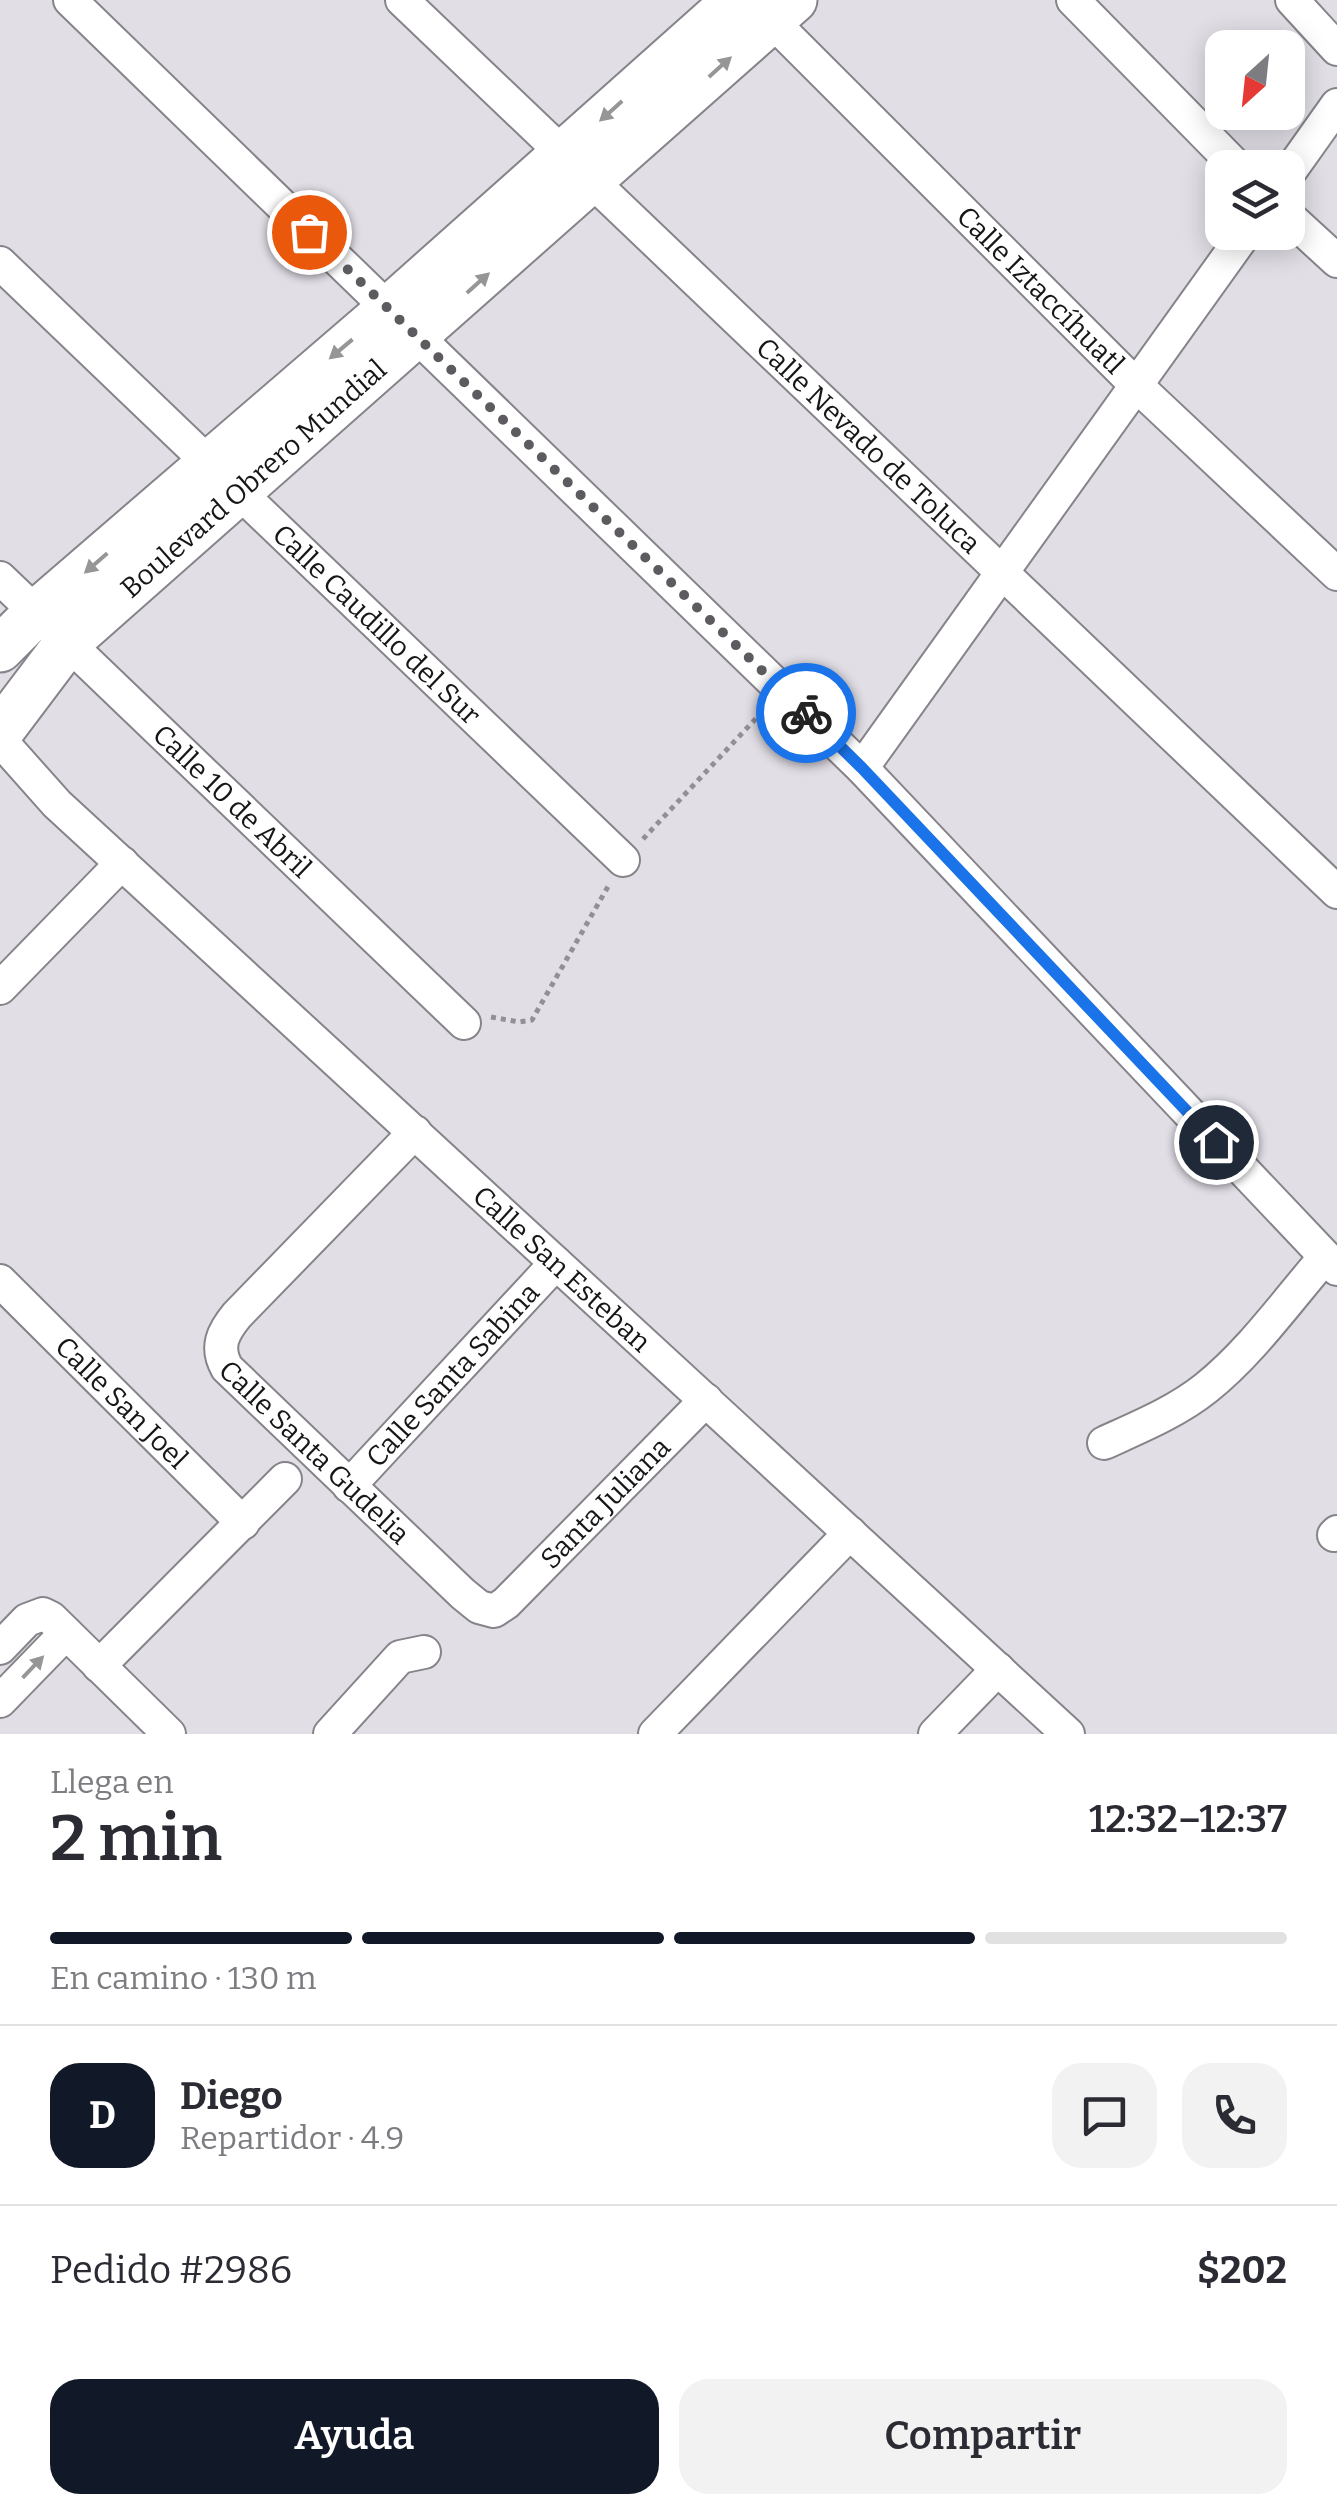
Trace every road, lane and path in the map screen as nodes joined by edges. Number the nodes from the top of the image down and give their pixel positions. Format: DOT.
graph roads {
  1 [pos="70,0"];
  2 [pos="402,0"];
  3 [pos="1073,0"];
  4 [pos="1292,0"];
  5 [pos="763,5"];
  6 [pos="1337,49"];
  7 [pos="1337,105"];
  8 [pos="1220,150"];
  9 [pos="1305,150"];
  10 [pos="578,168"];
  11 [pos="1305,232"];
  12 [pos="1233,250"];
  13 [pos="1337,261"];
  14 [pos="0,263"];
  15 [pos="403,323"];
  16 [pos="1136,385"];
  17 [pos="224,477"];
  18 [pos="1003,573"];
  19 [pos="1337,574"];
  20 [pos="0,578"];
  21 [pos="52,628"];
  22 [pos="0,649"];
  23 [pos="0,732"];
  24 [pos="0,740"];
  25 [pos="862,768"];
  26 [pos="624,860"];
  27 [pos="122,862"];
  28 [pos="1337,892"];
  29 [pos="0,988"];
  30 [pos="464,1023"];
  31 [pos="415,1132"];
  32 [pos="556,1262"];
  33 [pos="1331,1263"];
  34 [pos="0,1280"];
  35 [pos="706,1400"];
  36 [pos="1104,1443"];
  37 [pos="285,1479"];
  38 [pos="349,1486"];
  39 [pos="244,1523"];
  40 [pos="850,1533"];
  41 [pos="506,1603"];
  42 [pos="58,1626"];
  43 [pos="0,1648"];
  44 [pos="424,1652"];
  45 [pos="99,1666"];
  46 [pos="998,1669"];
  47 [pos="0,1701"];
  48 [pos="169,1734"];
  49 [pos="330,1734"];
  50 [pos="654,1734"];
  51 [pos="935,1734"];
  52 [pos="1068,1734"];
  1 -- 15 [label="street"];
  2 -- 10 [label="street, Calle Nevado de Toluca"];
  3 -- 8 [label="street"];
  4 -- 6 [label="street"];
  5 -- 10 [label="street, Boulevard Obrero Mundial"];
  5 -- 16 [label="street, Calle Iztaccíhuatl"];
  7 -- 9 [label="street"];
  10 -- 15 [label="street, Boulevard Obrero Mundial"];
  10 -- 18 [label="street, Calle Nevado de Toluca"];
  11 -- 13 [label="street"];
  12 -- 16 [label="street"];
  14 -- 17 [label="street, Calle Caudillo del Sur"];
  15 -- 17 [label="street, Boulevard Obrero Mundial"];
  15 -- 25 [label="street"];
  16 -- 18 [label="street"];
  16 -- 19 [label="street, Calle Iztaccíhuatl"];
  17 -- 21 [label="street, Boulevard Obrero Mundial"];
  17 -- 26 [label="street, Calle Caudillo del Sur"];
  18 -- 25 [label="street"];
  18 -- 28 [label="street, Calle Nevado de Toluca"];
  20 -- 21 [label="street, Calle 10 de Abril"];
  21 -- 22 [label="street, Boulevard Obrero Mundial"];
  21 -- 23 [label="street, Boulevard Obrero Mundial"];
  21 -- 30 [label="street, Calle 10 de Abril"];
  24 -- 27 [label="street, Calle San Esteban"];
  25 -- 33 [label="street"];
  27 -- 29 [label="street"];
  27 -- 31 [label="street, Calle San Esteban"];
  31 -- 32 [label="street, Calle San Esteban"];
  31 -- 38 [label="street, Calle Santa Gudelia"];
  32 -- 35 [label="street, Calle San Esteban"];
  32 -- 38 [label="street, Calle Santa Sabina"];
  33 -- 36 [label="street"];
  34 -- 39 [label="street, Calle San Joel"];
  35 -- 40 [label="street, Calle San Esteban"];
  35 -- 41 [label="street, Santa Juliana"];
  37 -- 39 [label="street"];
  38 -- 41 [label="street, Calle Santa Gudelia"];
  39 -- 45 [label="street"];
  40 -- 46 [label="street, Calle San Esteban"];
  40 -- 50 [label="street"];
  42 -- 43 [label="street"];
  42 -- 45 [label="street"];
  47 -- 42 [label="street, one-way"];
  44 -- 49 [label="street"];
  45 -- 48 [label="street"];
  46 -- 51 [label="street"];
  46 -- 52 [label="street, Calle San Esteban"];
}
